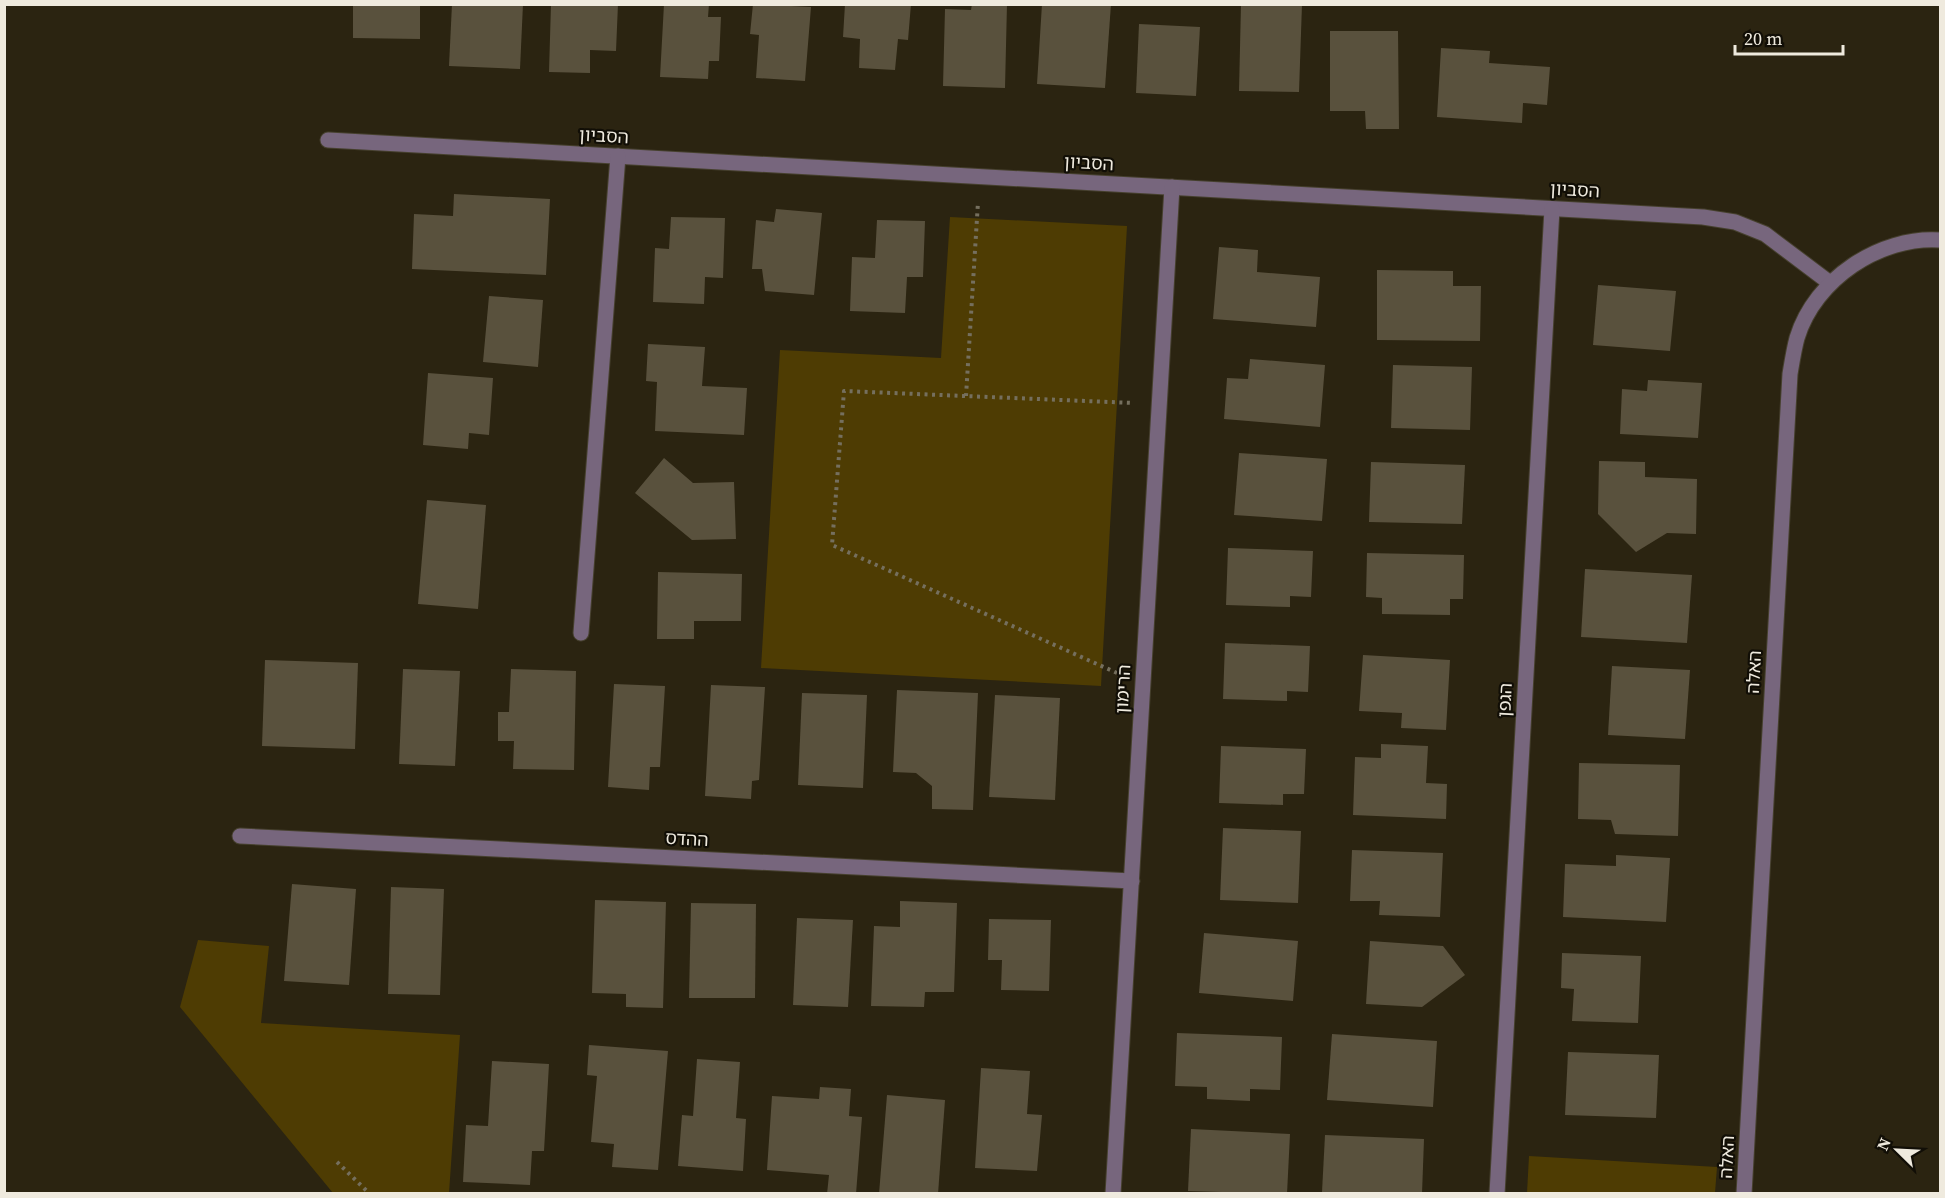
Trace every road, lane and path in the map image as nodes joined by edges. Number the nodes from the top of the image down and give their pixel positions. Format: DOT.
graph roads {
  1 [pos="328,140"];
  2 [pos="618,156"];
  3 [pos="980,177"];
  4 [pos="1172,187"];
  5 [pos="1552,209"];
  6 [pos="1941,240"];
  7 [pos="1830,284"];
  8 [pos="966,396"];
  9 [pos="1159,404"];
  10 [pos="581,633"];
  11 [pos="1143,684"];
  12 [pos="240,836"];
  13 [pos="1132,881"];
  14 [pos="337,1161"];
  15 [pos="370,1194"];
  16 [pos="1113,1194"];
  17 [pos="1497,1194"];
  18 [pos="1744,1194"];
  1 -- 2 [label="street, הסביון"];
  2 -- 3 [label="street, הסביון"];
  2 -- 10 [label="street"];
  3 -- 4 [label="street, הסביון"];
  3 -- 8 [label="path"];
  4 -- 5 [label="street, הסביון"];
  4 -- 9 [label="street, הרימון"];
  5 -- 7 [label="street, הסביון"];
  5 -- 17 [label="street, הגפן"];
  6 -- 7 [label="street, האלה"];
  7 -- 18 [label="street, האלה"];
  8 -- 9 [label="path"];
  8 -- 11 [label="path"];
  9 -- 11 [label="street, הרימון"];
  11 -- 13 [label="street, הרימון"];
  12 -- 13 [label="street, ההדס"];
  13 -- 16 [label="street, הרימון"];
  14 -- 15 [label="path"];
}
